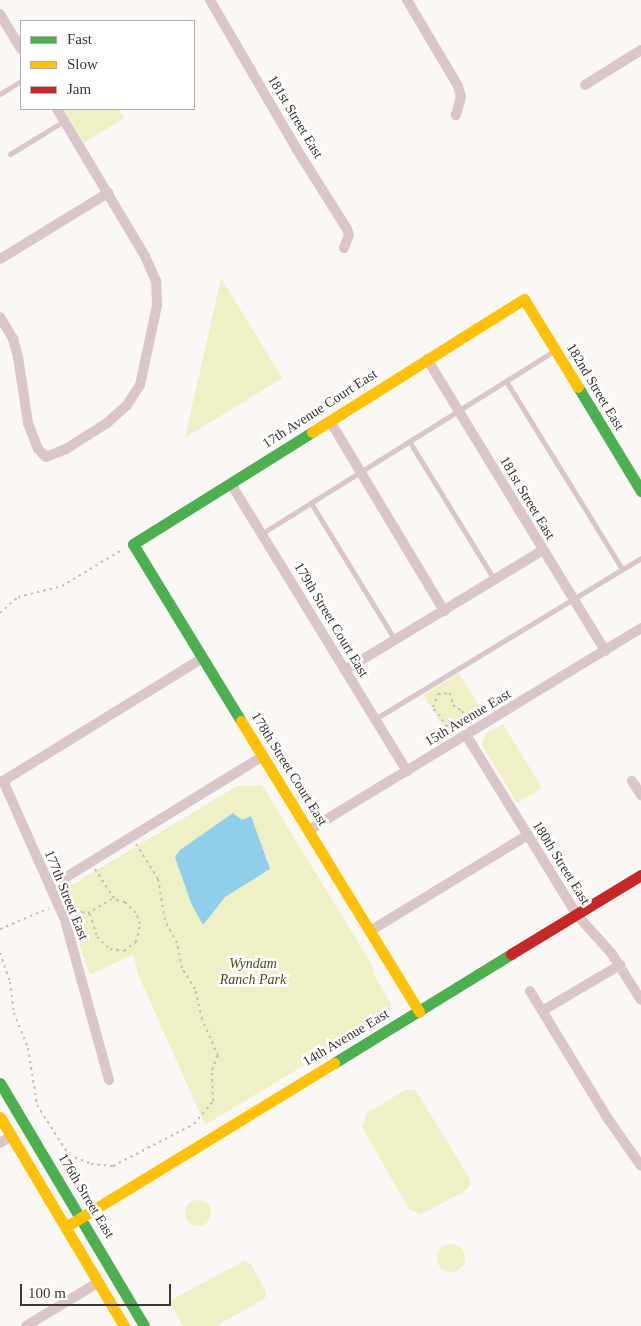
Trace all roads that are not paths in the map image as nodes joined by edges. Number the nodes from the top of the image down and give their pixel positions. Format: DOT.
graph roads {
  1 [pos="210,0"];
  2 [pos="407,0"];
  3 [pos="0,14"];
  4 [pos="20,48"];
  5 [pos="641,50"];
  6 [pos="20,82"];
  7 [pos="585,85"];
  8 [pos="0,94"];
  9 [pos="58,110"];
  10 [pos="456,115"];
  11 [pos="64,121"];
  12 [pos="10,154"];
  13 [pos="108,193"];
  14 [pos="344,248"];
  15 [pos="0,259"];
  16 [pos="524,299"];
  17 [pos="0,317"];
  18 [pos="555,350"];
  19 [pos="427,359"];
  20 [pos="506,381"];
  21 [pos="458,411"];
  22 [pos="330,421"];
  23 [pos="409,442"];
  24 [pos="360,472"];
  25 [pos="231,484"];
  26 [pos="641,491"];
  27 [pos="311,503"];
  28 [pos="261,534"];
  29 [pos="133,544"];
  30 [pos="543,550"];
  31 [pos="641,558"];
  32 [pos="622,569"];
  33 [pos="494,580"];
  34 [pos="573,598"];
  35 [pos="444,611"];
  36 [pos="641,628"];
  37 [pos="395,640"];
  38 [pos="605,651"];
  39 [pos="203,658"];
  40 [pos="345,670"];
  41 [pos="375,719"];
  42 [pos="466,735"];
  43 [pos="263,756"];
  44 [pos="407,771"];
  45 [pos="632,781"];
  46 [pos="641,796"];
  47 [pos="309,830"];
  48 [pos="528,835"];
  49 [pos="641,876"];
  50 [pos="50,887"];
  51 [pos="577,915"];
  52 [pos="370,931"];
  53 [pos="620,966"];
  54 [pos="530,991"];
  55 [pos="641,1000"];
  56 [pos="542,1011"];
  57 [pos="418,1012"];
  58 [pos="109,1080"];
  59 [pos="0,1083"];
  60 [pos="0,1116"];
  61 [pos="11,1136"];
  62 [pos="0,1143"];
  63 [pos="641,1166"];
  64 [pos="81,1216"];
  65 [pos="67,1226"];
  66 [pos="99,1282"];
  67 [pos="26,1326"];
  68 [pos="124,1326"];
  69 [pos="134,1326"];
  70 [pos="144,1326"];
  1 -- 14 [label="street, 181st Street East"];
  2 -- 10 [label="street"];
  3 -- 4 [label="street"];
  5 -- 7 [label="street"];
  6 -- 8 [label="lane"];
  9 -- 11 [label="street"];
  11 -- 12 [label="lane"];
  11 -- 13 [label="street"];
  13 -- 15 [label="street"];
  13 -- 17 [label="street"];
  16 -- 18 [label="street, 182nd Street East"];
  16 -- 19 [label="street, 17th Avenue Court East"];
  18 -- 20 [label="lane"];
  18 -- 26 [label="street, 182nd Street East"];
  19 -- 21 [label="street, 181st Street East"];
  19 -- 22 [label="street, 17th Avenue Court East"];
  20 -- 21 [label="lane"];
  20 -- 32 [label="lane"];
  21 -- 23 [label="lane"];
  21 -- 30 [label="street, 181st Street East"];
  22 -- 24 [label="street"];
  22 -- 25 [label="street, 17th Avenue Court East"];
  23 -- 24 [label="lane"];
  23 -- 33 [label="lane"];
  24 -- 27 [label="lane"];
  24 -- 35 [label="street"];
  25 -- 28 [label="street, 179th Street Court East"];
  25 -- 29 [label="street, 17th Avenue Court East"];
  27 -- 28 [label="lane"];
  27 -- 37 [label="lane"];
  28 -- 40 [label="street, 179th Street Court East"];
  29 -- 39 [label="street, 178th Street Court East"];
  30 -- 33 [label="street"];
  30 -- 34 [label="street, 181st Street East"];
  31 -- 32 [label="lane"];
  32 -- 34 [label="lane"];
  33 -- 35 [label="street"];
  34 -- 38 [label="street, 181st Street East"];
  34 -- 41 [label="lane"];
  35 -- 37 [label="street"];
  36 -- 38 [label="street, 15th Avenue East"];
  37 -- 40 [label="street"];
  38 -- 42 [label="street, 15th Avenue East"];
  39 -- 43 [label="street, 178th Street Court East"];
  39 -- 50 [label="street, 177th Street East"];
  40 -- 41 [label="street, 179th Street Court East"];
  41 -- 44 [label="street, 179th Street Court East"];
  42 -- 44 [label="street, 15th Avenue East"];
  42 -- 48 [label="street, 180th Street East"];
  43 -- 47 [label="street, 178th Street Court East"];
  43 -- 50 [label="street"];
  44 -- 47 [label="street, 15th Avenue East"];
  45 -- 46 [label="street"];
  47 -- 52 [label="street, 178th Street Court East"];
  48 -- 51 [label="street, 180th Street East"];
  48 -- 52 [label="street"];
  49 -- 51 [label="street, 14th Avenue East"];
  50 -- 58 [label="street, 177th Street East"];
  51 -- 53 [label="street, 180th Street East"];
  51 -- 57 [label="street, 14th Avenue East"];
  52 -- 57 [label="street, 178th Street Court East"];
  53 -- 55 [label="street, 180th Street East"];
  53 -- 56 [label="street"];
  54 -- 56 [label="street"];
  56 -- 63 [label="street"];
  57 -- 64 [label="street, 14th Avenue East"];
  59 -- 64 [label="street, 176th Street East"];
  60 -- 61 [label="street"];
  61 -- 62 [label="street"];
  61 -- 65 [label="street"];
  64 -- 65 [label="street, 14th Avenue East"];
  64 -- 70 [label="street, 176th Street East"];
  65 -- 66 [label="street"];
  66 -- 67 [label="street"];
  66 -- 68 [label="street"];
  66 -- 69 [label="street"];
}
